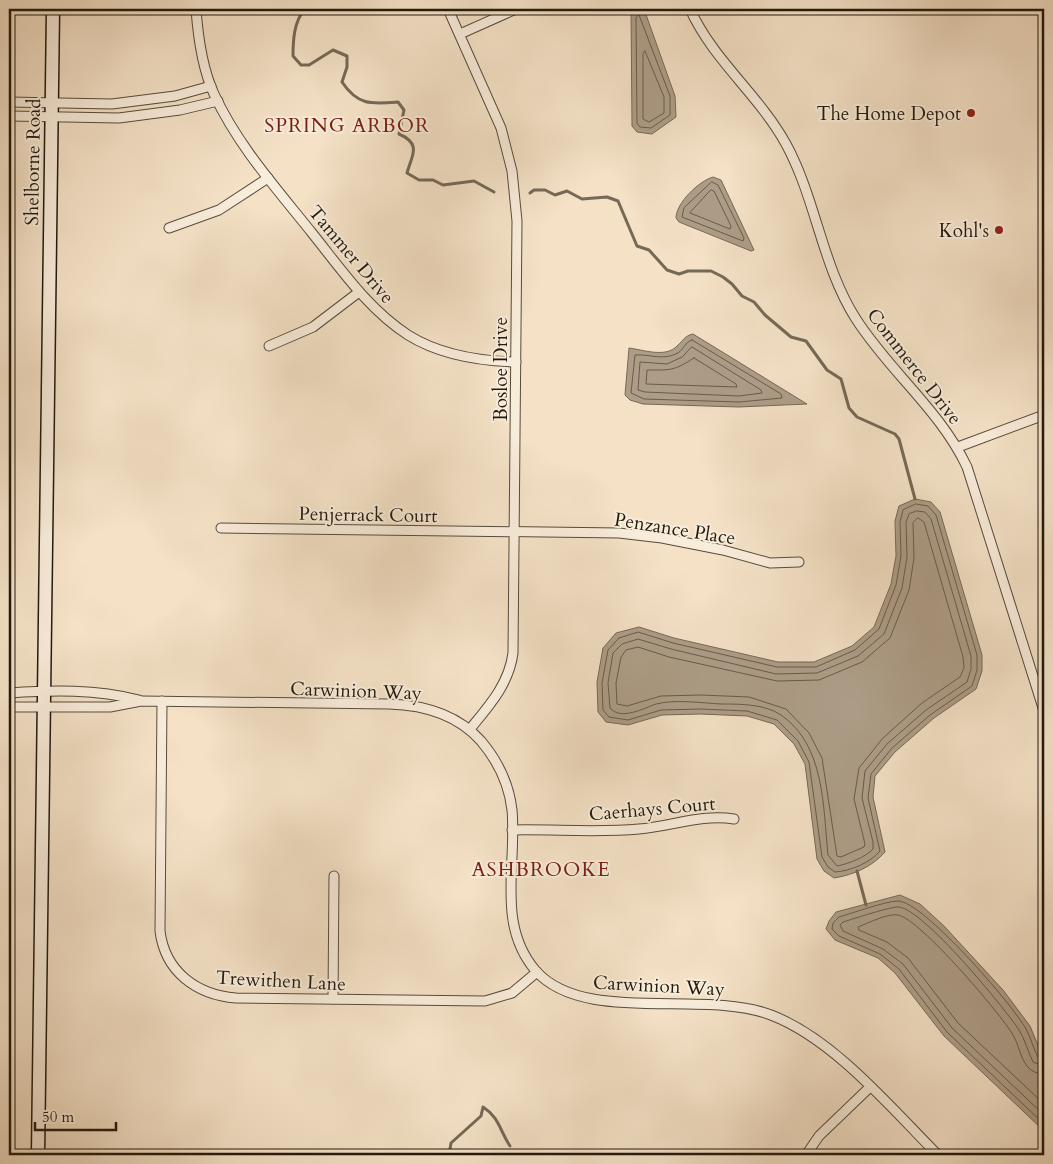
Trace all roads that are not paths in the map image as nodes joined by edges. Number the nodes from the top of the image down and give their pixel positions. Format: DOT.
graph roads {
  1 [pos="53,9"];
  2 [pos="196,9"];
  3 [pos="448,9"];
  4 [pos="516,9"];
  5 [pos="690,9"];
  6 [pos="460,34"];
  7 [pos="214,94"];
  8 [pos="9,102"];
  9 [pos="52,103"];
  10 [pos="9,116"];
  11 [pos="52,117"];
  12 [pos="268,178"];
  13 [pos="169,228"];
  14 [pos="359,292"];
  15 [pos="269,346"];
  16 [pos="516,362"];
  17 [pos="1044,415"];
  18 [pos="958,447"];
  19 [pos="221,528"];
  20 [pos="515,532"];
  21 [pos="799,562"];
  22 [pos="46,690"];
  23 [pos="9,693"];
  24 [pos="141,701"];
  25 [pos="162,701"];
  26 [pos="9,707"];
  27 [pos="46,708"];
  28 [pos="1044,711"];
  29 [pos="470,729"];
  30 [pos="734,820"];
  31 [pos="512,830"];
  32 [pos="334,876"];
  33 [pos="537,972"];
  34 [pos="333,999"];
  35 [pos="870,1087"];
  36 [pos="38,1155"];
  37 [pos="806,1155"];
  38 [pos="938,1155"];
  1 -- 9 [label="street, Shelborne Road"];
  2 -- 7 [label="street, Tammer Drive"];
  3 -- 6 [label="street, Bosloe Drive"];
  4 -- 6 [label="street"];
  5 -- 18 [label="street, Commerce Drive"];
  6 -- 16 [label="street, Bosloe Drive"];
  7 -- 9 [label="street"];
  7 -- 11 [label="street"];
  7 -- 12 [label="street, Tammer Drive"];
  8 -- 9 [label="street"];
  9 -- 11 [label="street, Shelborne Road"];
  10 -- 11 [label="street"];
  11 -- 22 [label="street, Shelborne Road"];
  12 -- 13 [label="street"];
  12 -- 14 [label="street, Tammer Drive"];
  14 -- 15 [label="street"];
  14 -- 16 [label="street, Tammer Drive"];
  16 -- 20 [label="street, Bosloe Drive"];
  17 -- 18 [label="street"];
  18 -- 28 [label="street, Commerce Drive"];
  19 -- 20 [label="street, Penjerrack Court"];
  20 -- 21 [label="street, Penzance Place"];
  20 -- 29 [label="street, Bosloe Drive"];
  22 -- 23 [label="street, Carwinion Way"];
  22 -- 24 [label="street, Carwinion Way"];
  22 -- 27 [label="street, Shelborne Road"];
  24 -- 25 [label="street, Carwinion Way"];
  24 -- 27 [label="street, Carwinion Way"];
  25 -- 29 [label="street, Carwinion Way"];
  25 -- 34 [label="street, Trewithen Lane"];
  26 -- 27 [label="street, Carwinion Way"];
  27 -- 36 [label="street, Shelborne Road"];
  29 -- 31 [label="street, Carwinion Way"];
  30 -- 31 [label="street, Caerhays Court"];
  31 -- 33 [label="street, Carwinion Way"];
  32 -- 34 [label="street"];
  33 -- 34 [label="street, Trewithen Lane"];
  33 -- 35 [label="street, Carwinion Way"];
  35 -- 37 [label="street"];
  35 -- 38 [label="street, Carwinion Way"];
}
